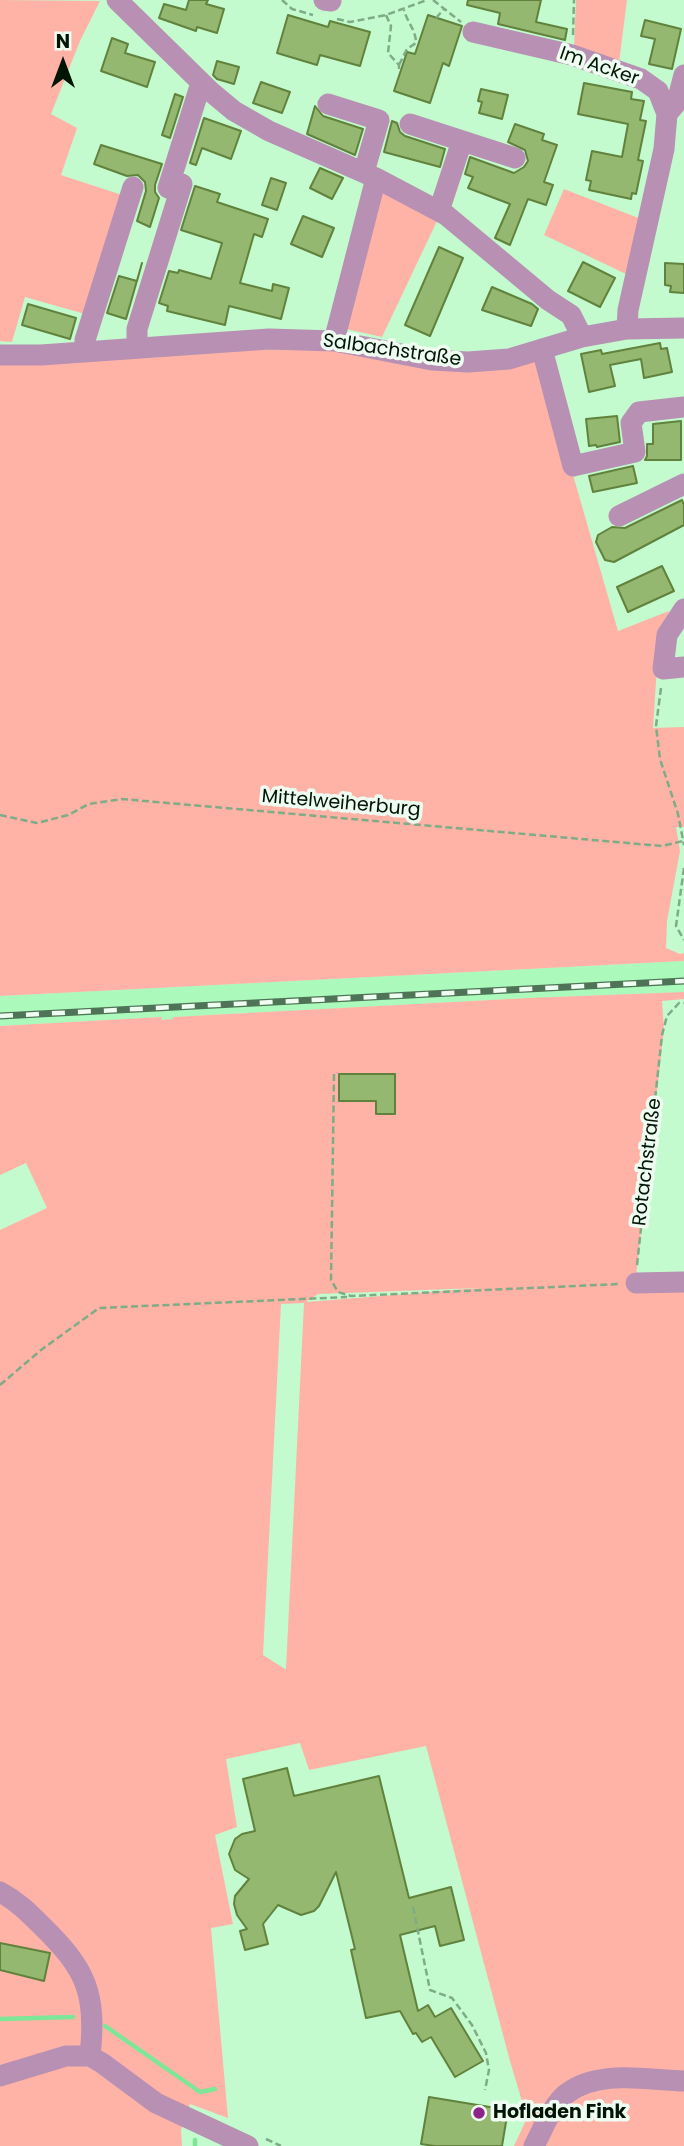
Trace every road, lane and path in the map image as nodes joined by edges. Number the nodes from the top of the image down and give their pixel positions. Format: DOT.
graph roads {
  1 [pos="427,0"];
  2 [pos="433,0"];
  3 [pos="574,0"];
  4 [pos="119,1"];
  5 [pos="282,1"];
  6 [pos="328,9"];
  7 [pos="444,9"];
  8 [pos="404,10"];
  9 [pos="386,15"];
  10 [pos="436,18"];
  11 [pos="473,32"];
  12 [pos="572,55"];
  13 [pos="684,75"];
  14 [pos="201,83"];
  15 [pos="328,104"];
  16 [pos="667,114"];
  17 [pos="410,124"];
  18 [pos="462,141"];
  19 [pos="515,158"];
  20 [pos="370,175"];
  21 [pos="133,187"];
  22 [pos="439,211"];
  23 [pos="684,328"];
  24 [pos="627,329"];
  25 [pos="582,337"];
  26 [pos="334,341"];
  27 [pos="137,348"];
  28 [pos="542,349"];
  29 [pos="85,352"];
  30 [pos="0,355"];
  31 [pos="684,407"];
  32 [pos="684,484"];
  33 [pos="619,516"];
  34 [pos="684,609"];
  35 [pos="674,668"];
  36 [pos="0,815"];
  37 [pos="683,843"];
  38 [pos="684,868"];
  39 [pos="684,940"];
  40 [pos="684,1003"];
  41 [pos="334,1074"];
  42 [pos="684,1282"];
  43 [pos="636,1283"];
  44 [pos="351,1297"];
  45 [pos="0,1385"];
  46 [pos="0,1892"];
  47 [pos="413,1907"];
  48 [pos="90,2056"];
  49 [pos="0,2076"];
  50 [pos="684,2081"];
  51 [pos="485,2090"];
  52 [pos="248,2146"];
  53 [pos="534,2146"];
  1 -- 8 [label="path"];
  2 -- 7 [label="path"];
  3 -- 12 [label="path"];
  4 -- 14 [label="street"];
  5 -- 6 [label="path"];
  6 -- 9 [label="path"];
  7 -- 10 [label="path"];
  7 -- 11 [label="path"];
  8 -- 9 [label="path"];
  8 -- 9 [label="path"];
  11 -- 12 [label="street, Im Acker"];
  12 -- 16 [label="street, Im Acker"];
  13 -- 16 [label="street"];
  14 -- 20 [label="street"];
  14 -- 27 [label="street"];
  15 -- 20 [label="street"];
  16 -- 24 [label="street"];
  17 -- 18 [label="street"];
  18 -- 19 [label="street"];
  18 -- 22 [label="street"];
  20 -- 22 [label="street"];
  20 -- 26 [label="street"];
  21 -- 29 [label="street"];
  22 -- 25 [label="street"];
  23 -- 24 [label="street, Salbachstraße"];
  24 -- 25 [label="street, Salbachstraße"];
  25 -- 28 [label="street, Salbachstraße"];
  26 -- 27 [label="street, Salbachstraße"];
  26 -- 28 [label="street, Salbachstraße"];
  27 -- 29 [label="street, Salbachstraße"];
  28 -- 31 [label="street"];
  29 -- 30 [label="street, Salbachstraße"];
  32 -- 33 [label="street"];
  34 -- 35 [label="street"];
  35 -- 37 [label="path"];
  36 -- 37 [label="path, Mittelweiherburg"];
  38 -- 39 [label="path"];
  40 -- 43 [label="path, Rotachstraße"];
  41 -- 44 [label="path"];
  42 -- 43 [label="street"];
  43 -- 44 [label="path"];
  44 -- 45 [label="path"];
  46 -- 48 [label="street"];
  47 -- 51 [label="path"];
  48 -- 49 [label="street"];
  48 -- 52 [label="street"];
  50 -- 53 [label="street"];
}
